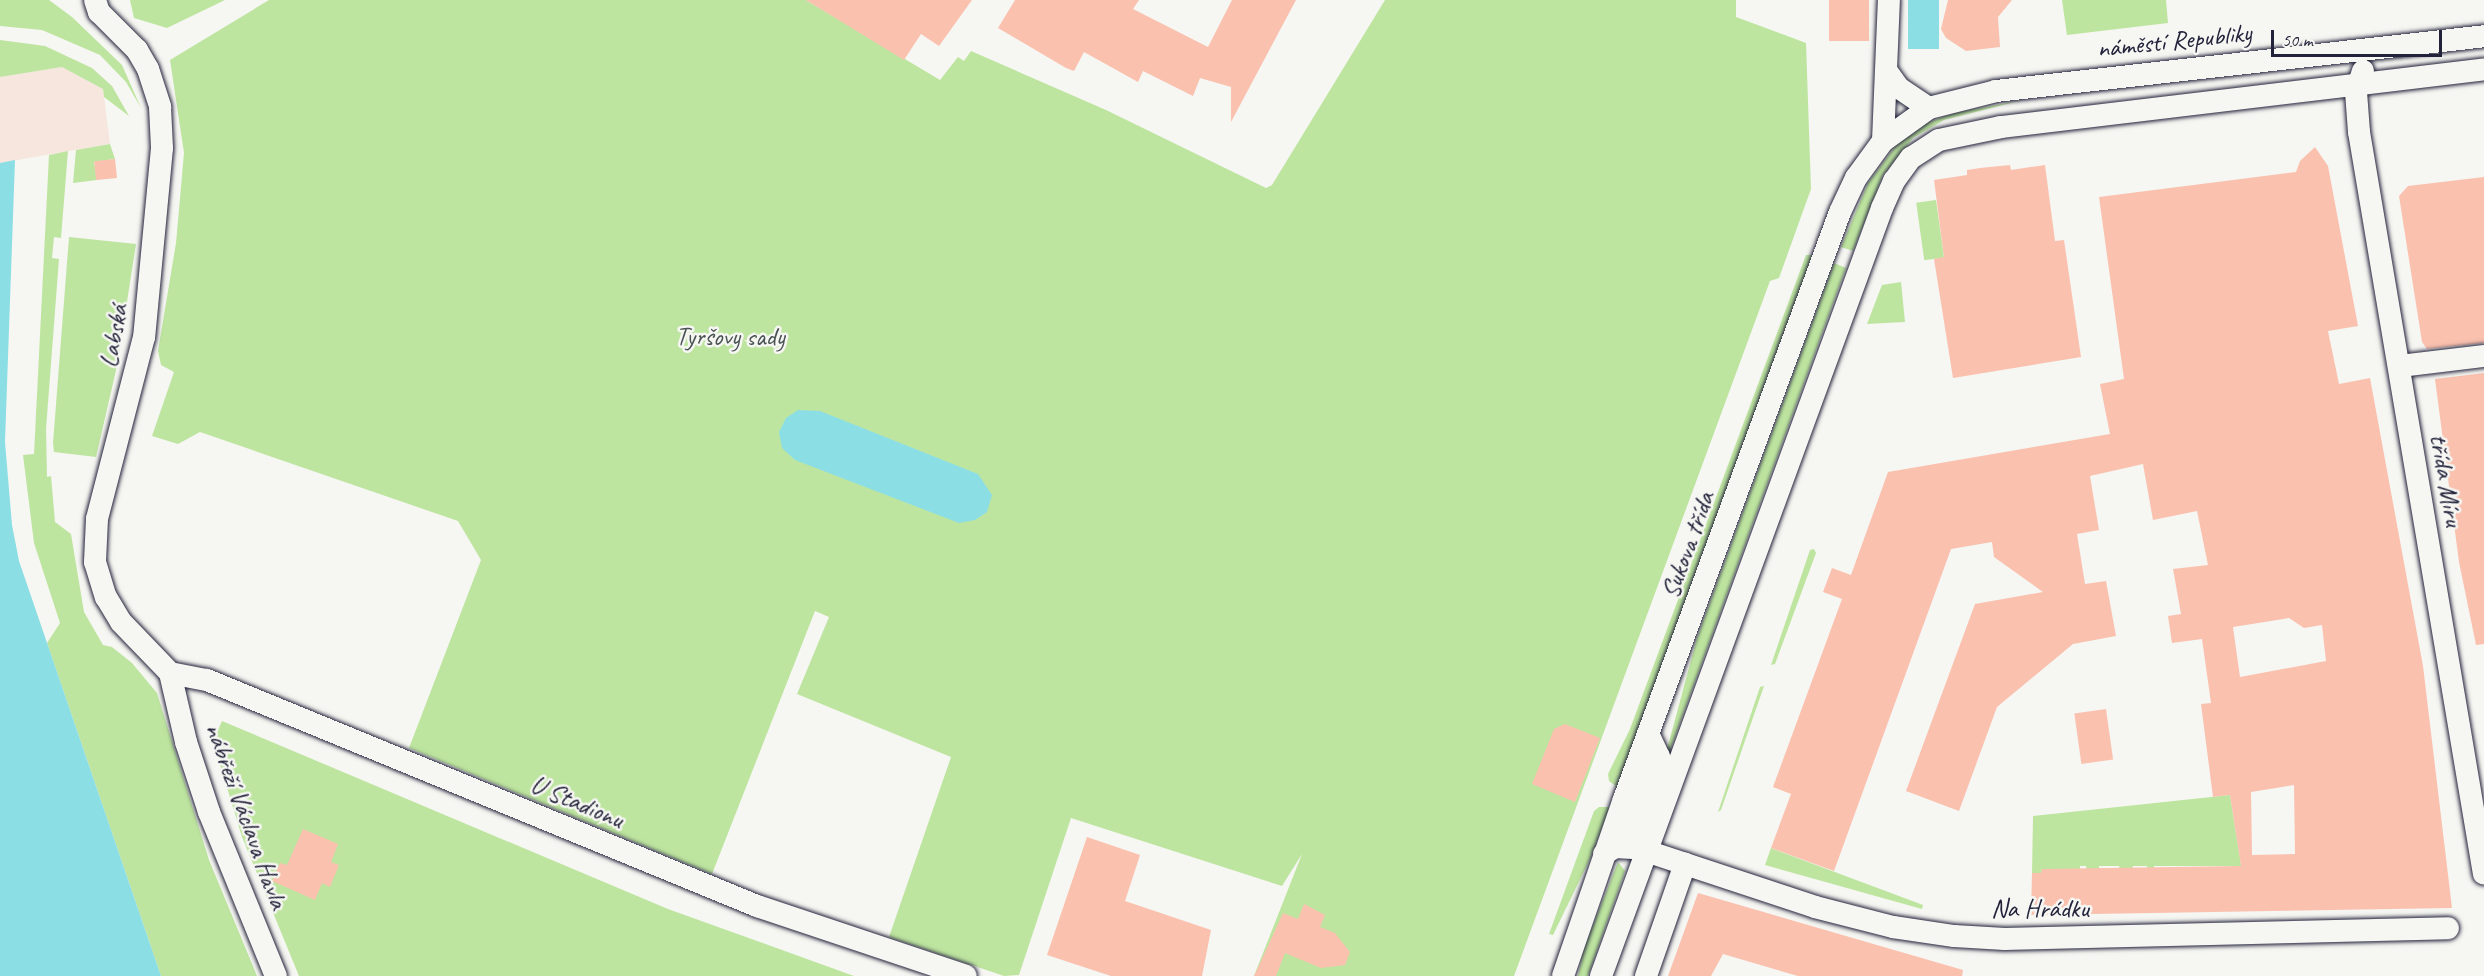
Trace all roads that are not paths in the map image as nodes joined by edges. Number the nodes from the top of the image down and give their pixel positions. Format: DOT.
graph roads {
  1 [pos="1889,0"];
  2 [pos="96,3"];
  3 [pos="2484,36"];
  4 [pos="2387,49"];
  5 [pos="2484,69"];
  6 [pos="1888,73"];
  7 [pos="2357,90"];
  8 [pos="1929,108"];
  9 [pos="1883,141"];
  10 [pos="2484,356"];
  11 [pos="2400,366"];
  12 [pos="170,673"];
  13 [pos="1648,733"];
  14 [pos="1646,850"];
  15 [pos="1604,854"];
  16 [pos="1685,864"];
  17 [pos="2484,873"];
  18 [pos="2448,928"];
  19 [pos="276,976"];
  20 [pos="966,976"];
  21 [pos="1563,976"];
  22 [pos="1601,976"];
  23 [pos="1646,976"];
  1 -- 6 [label="street"];
  2 -- 12 [label="street, Labská"];
  3 -- 4 [label="street, náměstí Republiky"];
  4 -- 7 [label="street"];
  4 -- 8 [label="street, náměstí Republiky"];
  5 -- 7 [label="street"];
  6 -- 8 [label="street"];
  6 -- 9 [label="street"];
  7 -- 11 [label="street, třída Míru"];
  7 -- 14 [label="street"];
  8 -- 9 [label="street, náměstí Republiky"];
  9 -- 13 [label="street, Sukova třída"];
  10 -- 11 [label="street"];
  11 -- 17 [label="street, třída Míru"];
  12 -- 19 [label="street, nábřeží Václava Havla"];
  12 -- 20 [label="street, U Stadionu"];
  13 -- 14 [label="street"];
  13 -- 15 [label="street, Sukova třída"];
  14 -- 15 [label="street, Na Hrádku"];
  14 -- 16 [label="street, Na Hrádku"];
  14 -- 22 [label="street"];
  15 -- 21 [label="street, Sukova třída"];
  16 -- 18 [label="street, Na Hrádku"];
  16 -- 23 [label="street"];
}
